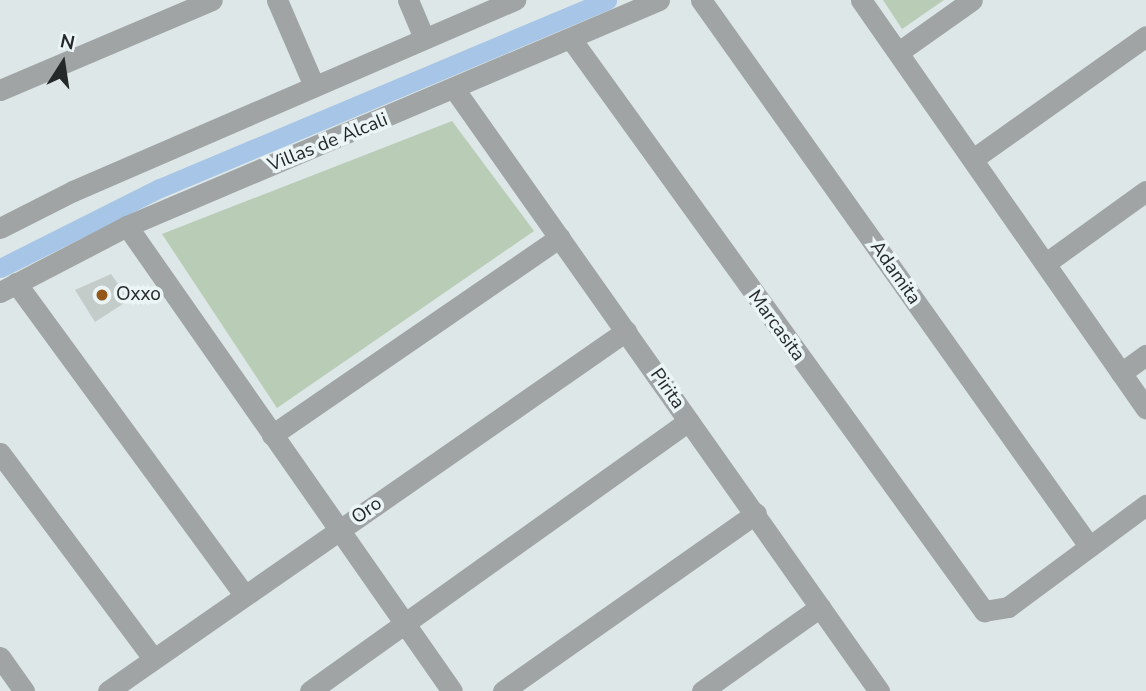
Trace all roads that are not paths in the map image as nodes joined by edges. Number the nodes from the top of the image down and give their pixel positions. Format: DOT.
graph roads {
  1 [pos="212,0"];
  2 [pos="277,0"];
  3 [pos="408,0"];
  4 [pos="516,0"];
  5 [pos="659,0"];
  6 [pos="701,0"];
  7 [pos="861,0"];
  8 [pos="972,0"];
  9 [pos="1146,36"];
  10 [pos="424,38"];
  11 [pos="571,39"];
  12 [pos="900,51"];
  13 [pos="314,86"];
  14 [pos="0,90"];
  15 [pos="455,90"];
  16 [pos="974,159"];
  17 [pos="1146,191"];
  18 [pos="127,226"];
  19 [pos="0,228"];
  20 [pos="560,236"];
  21 [pos="1046,263"];
  22 [pos="8,288"];
  23 [pos="626,331"];
  24 [pos="1146,355"];
  25 [pos="1121,373"];
  26 [pos="1146,408"];
  27 [pos="690,421"];
  28 [pos="272,435"];
  29 [pos="0,453"];
  30 [pos="1146,505"];
  31 [pos="755,513"];
  32 [pos="338,532"];
  33 [pos="1089,546"];
  34 [pos="244,594"];
  35 [pos="820,607"];
  36 [pos="404,625"];
  37 [pos="0,657"];
  38 [pos="153,658"];
  39 [pos="879,690"];
  40 [pos="24,691"];
  41 [pos="108,691"];
  42 [pos="310,691"];
  43 [pos="452,691"];
  44 [pos="503,691"];
  45 [pos="702,691"];
  1 -- 14 [label="street"];
  2 -- 13 [label="street"];
  3 -- 10 [label="street"];
  4 -- 10 [label="street"];
  5 -- 11 [label="street, Villas de Alcali"];
  6 -- 33 [label="street, Adamita"];
  7 -- 12 [label="street"];
  8 -- 12 [label="street"];
  9 -- 16 [label="street"];
  10 -- 13 [label="street"];
  11 -- 15 [label="street, Villas de Alcali"];
  11 -- 33 [label="street, Marcasita"];
  12 -- 16 [label="street"];
  13 -- 19 [label="street"];
  15 -- 18 [label="street, Villas de Alcali"];
  15 -- 20 [label="street, Pirita"];
  16 -- 21 [label="street"];
  17 -- 21 [label="street"];
  18 -- 22 [label="street, Villas de Alcali"];
  18 -- 28 [label="street"];
  20 -- 23 [label="street, Pirita"];
  20 -- 28 [label="street"];
  21 -- 25 [label="street"];
  22 -- 34 [label="street"];
  23 -- 27 [label="street, Pirita"];
  23 -- 32 [label="street, Oro"];
  24 -- 25 [label="street"];
  25 -- 26 [label="street"];
  27 -- 31 [label="street, Pirita"];
  27 -- 36 [label="street"];
  28 -- 32 [label="street"];
  29 -- 38 [label="street"];
  30 -- 33 [label="street"];
  31 -- 35 [label="street, Pirita"];
  31 -- 44 [label="street"];
  32 -- 34 [label="street, Oro"];
  32 -- 36 [label="street"];
  34 -- 38 [label="street, Oro"];
  35 -- 39 [label="street, Pirita"];
  35 -- 45 [label="street"];
  36 -- 42 [label="street"];
  36 -- 43 [label="street"];
  37 -- 40 [label="street"];
  38 -- 41 [label="street, Oro"];
}
